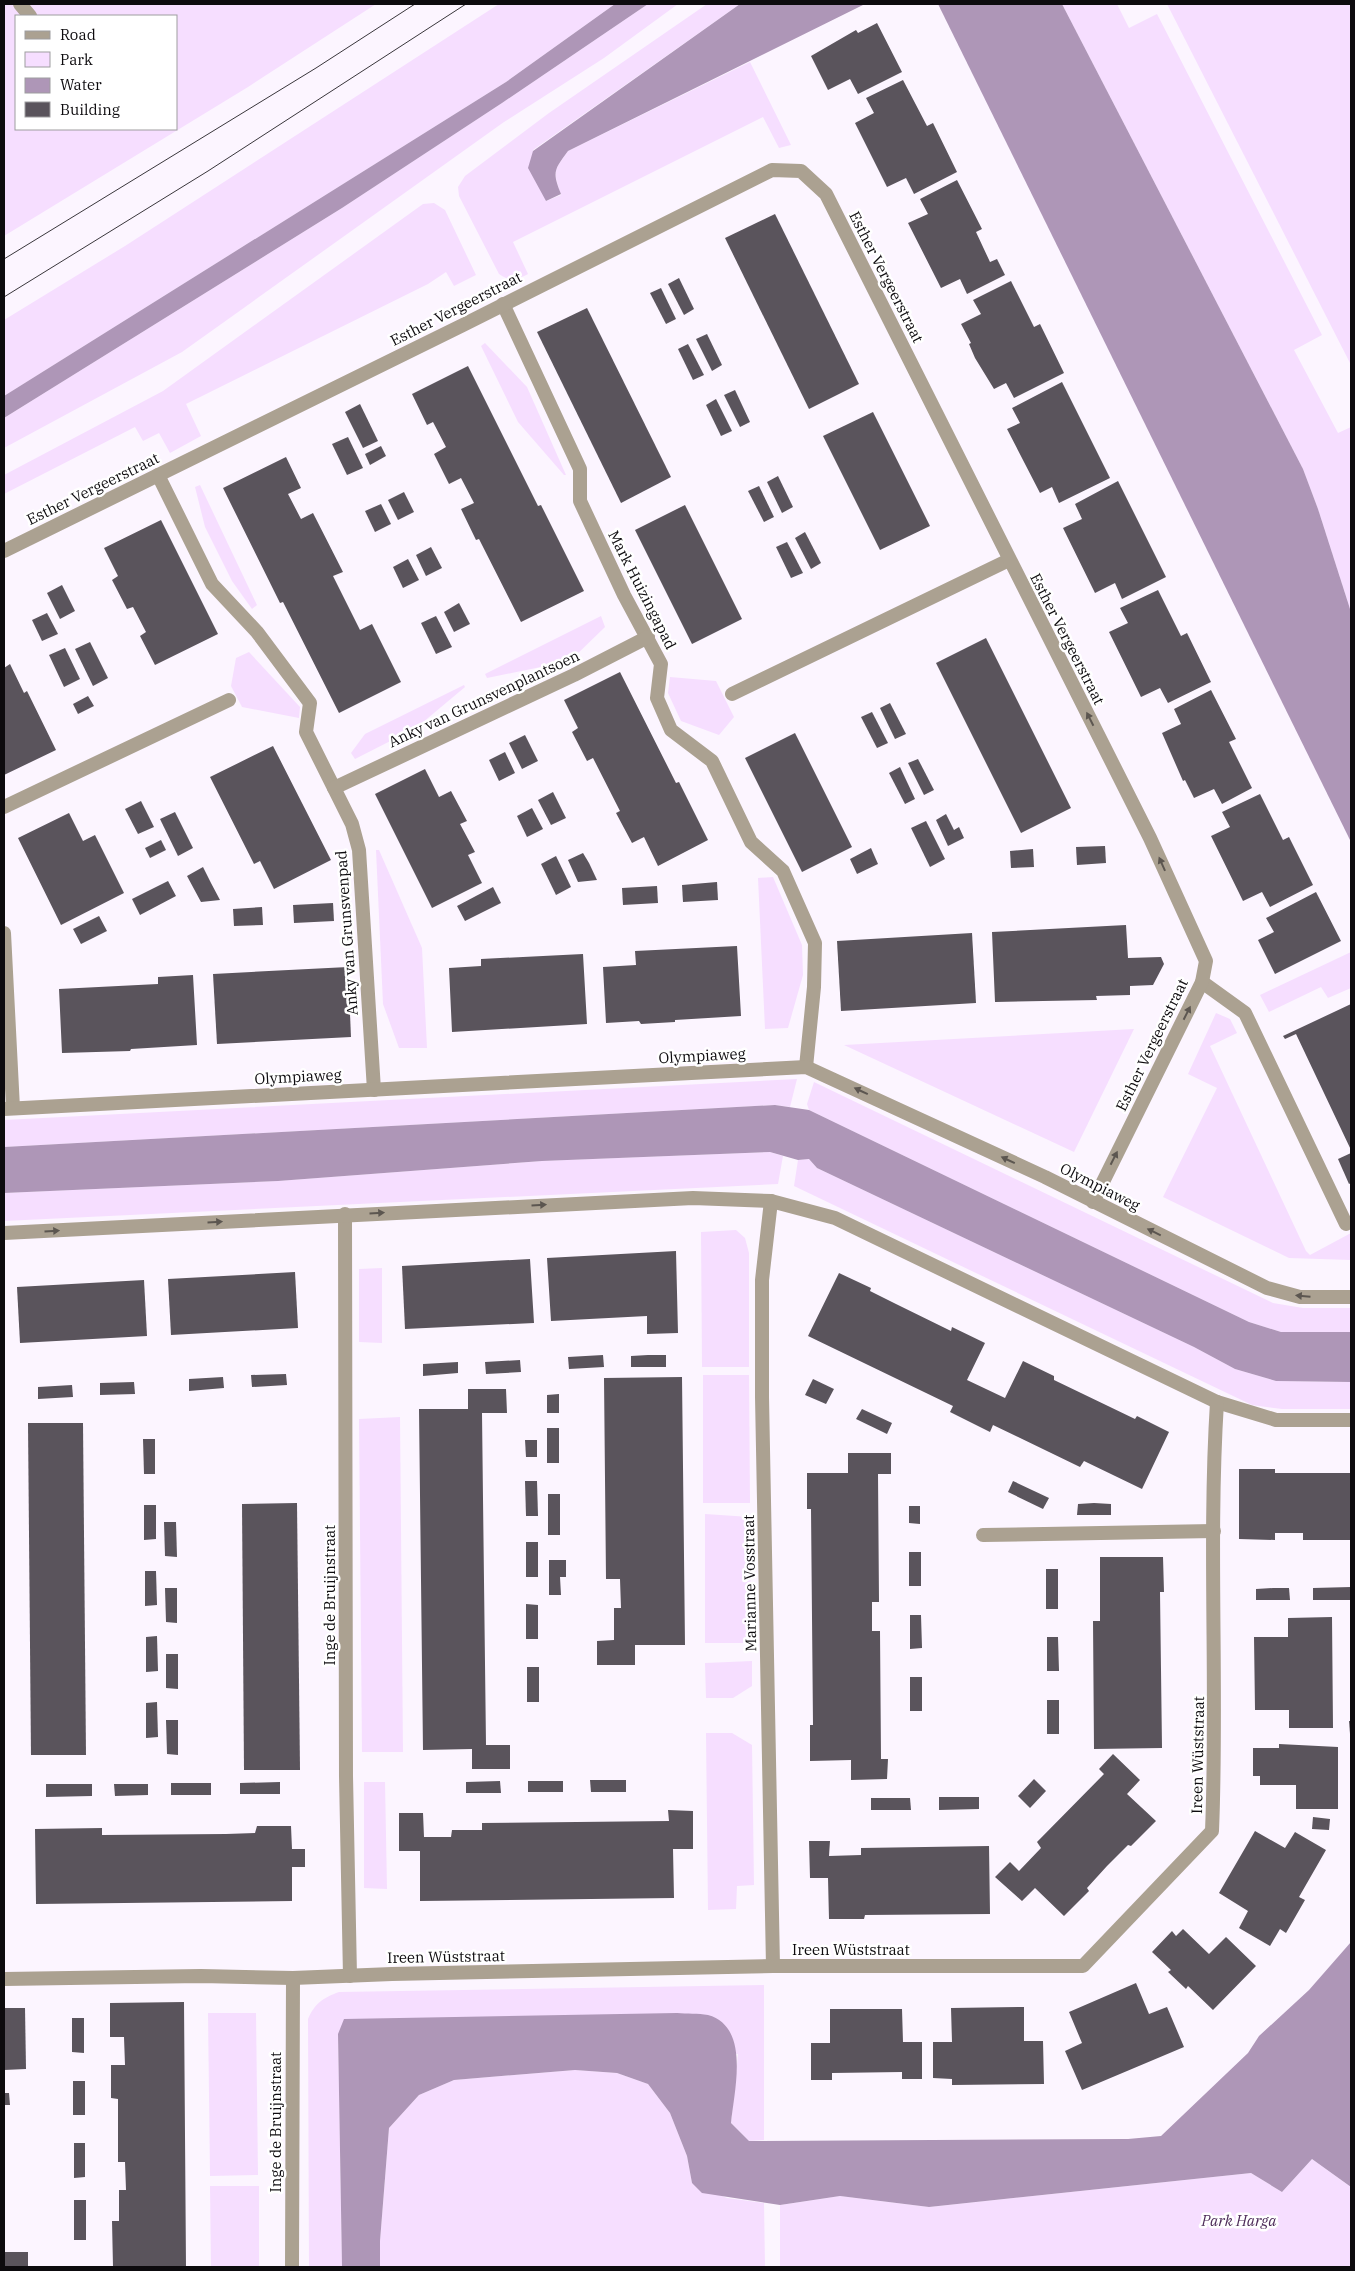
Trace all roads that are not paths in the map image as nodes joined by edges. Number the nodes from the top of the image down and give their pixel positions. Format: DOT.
graph roads {
  1 [pos="20,4"];
  2 [pos="29,15"];
  3 [pos="503,304"];
  4 [pos="158,475"];
  5 [pos="4,551"];
  6 [pos="1009,560"];
  7 [pos="648,637"];
  8 [pos="732,694"];
  9 [pos="229,700"];
  10 [pos="334,788"];
  11 [pos="4,807"];
  12 [pos="4,933"];
  13 [pos="1202,982"];
  14 [pos="806,1067"];
  15 [pos="374,1090"];
  16 [pos="8,1109"];
  17 [pos="771,1200"];
  18 [pos="1093,1202"];
  19 [pos="345,1214"];
  20 [pos="1346,1224"];
  21 [pos="4,1233"];
  22 [pos="1351,1297"];
  23 [pos="1217,1402"];
  24 [pos="1351,1420"];
  25 [pos="1214,1531"];
  26 [pos="983,1535"];
  27 [pos="774,1966"];
  28 [pos="350,1976"];
  29 [pos="294,1978"];
  30 [pos="4,1979"];
  31 [pos="292,2267"];
  1 -- 2 [label="street"];
  3 -- 4 [label="street, Esther Vergeerstraat"];
  3 -- 6 [label="street, Esther Vergeerstraat"];
  3 -- 7 [label="street, Mark Huizingapad"];
  4 -- 5 [label="street, Esther Vergeerstraat"];
  4 -- 10 [label="street, Anky van Grunsvenpad"];
  6 -- 8 [label="street"];
  13 -- 6 [label="street, Esther Vergeerstraat, one-way"];
  7 -- 10 [label="street, Anky van Grunsvenplantsoen"];
  7 -- 14 [label="street, Mark Huizingapad"];
  9 -- 11 [label="street"];
  10 -- 15 [label="street, Anky van Grunsvenpad"];
  12 -- 16 [label="street"];
  18 -- 13 [label="street, Esther Vergeerstraat, one-way"];
  13 -- 20 [label="street"];
  14 -- 15 [label="street, Olympiaweg"];
  18 -- 14 [label="street, Olympiaweg, one-way"];
  15 -- 16 [label="street, Olympiaweg"];
  19 -- 17 [label="street, one-way"];
  17 -- 23 [label="street"];
  17 -- 27 [label="street, Marianne Vosstraat"];
  22 -- 18 [label="street, Olympiaweg, one-way"];
  21 -- 19 [label="street, one-way"];
  19 -- 28 [label="street, Inge de Bruijnstraat"];
  23 -- 24 [label="street"];
  23 -- 25 [label="street, Ireen Wüststraat"];
  25 -- 26 [label="street"];
  25 -- 27 [label="street, Ireen Wüststraat"];
  27 -- 28 [label="street, Ireen Wüststraat"];
  28 -- 29 [label="street, Ireen Wüststraat"];
  29 -- 30 [label="street, Ireen Wüststraat"];
  29 -- 31 [label="street, Inge de Bruijnstraat"];
}
